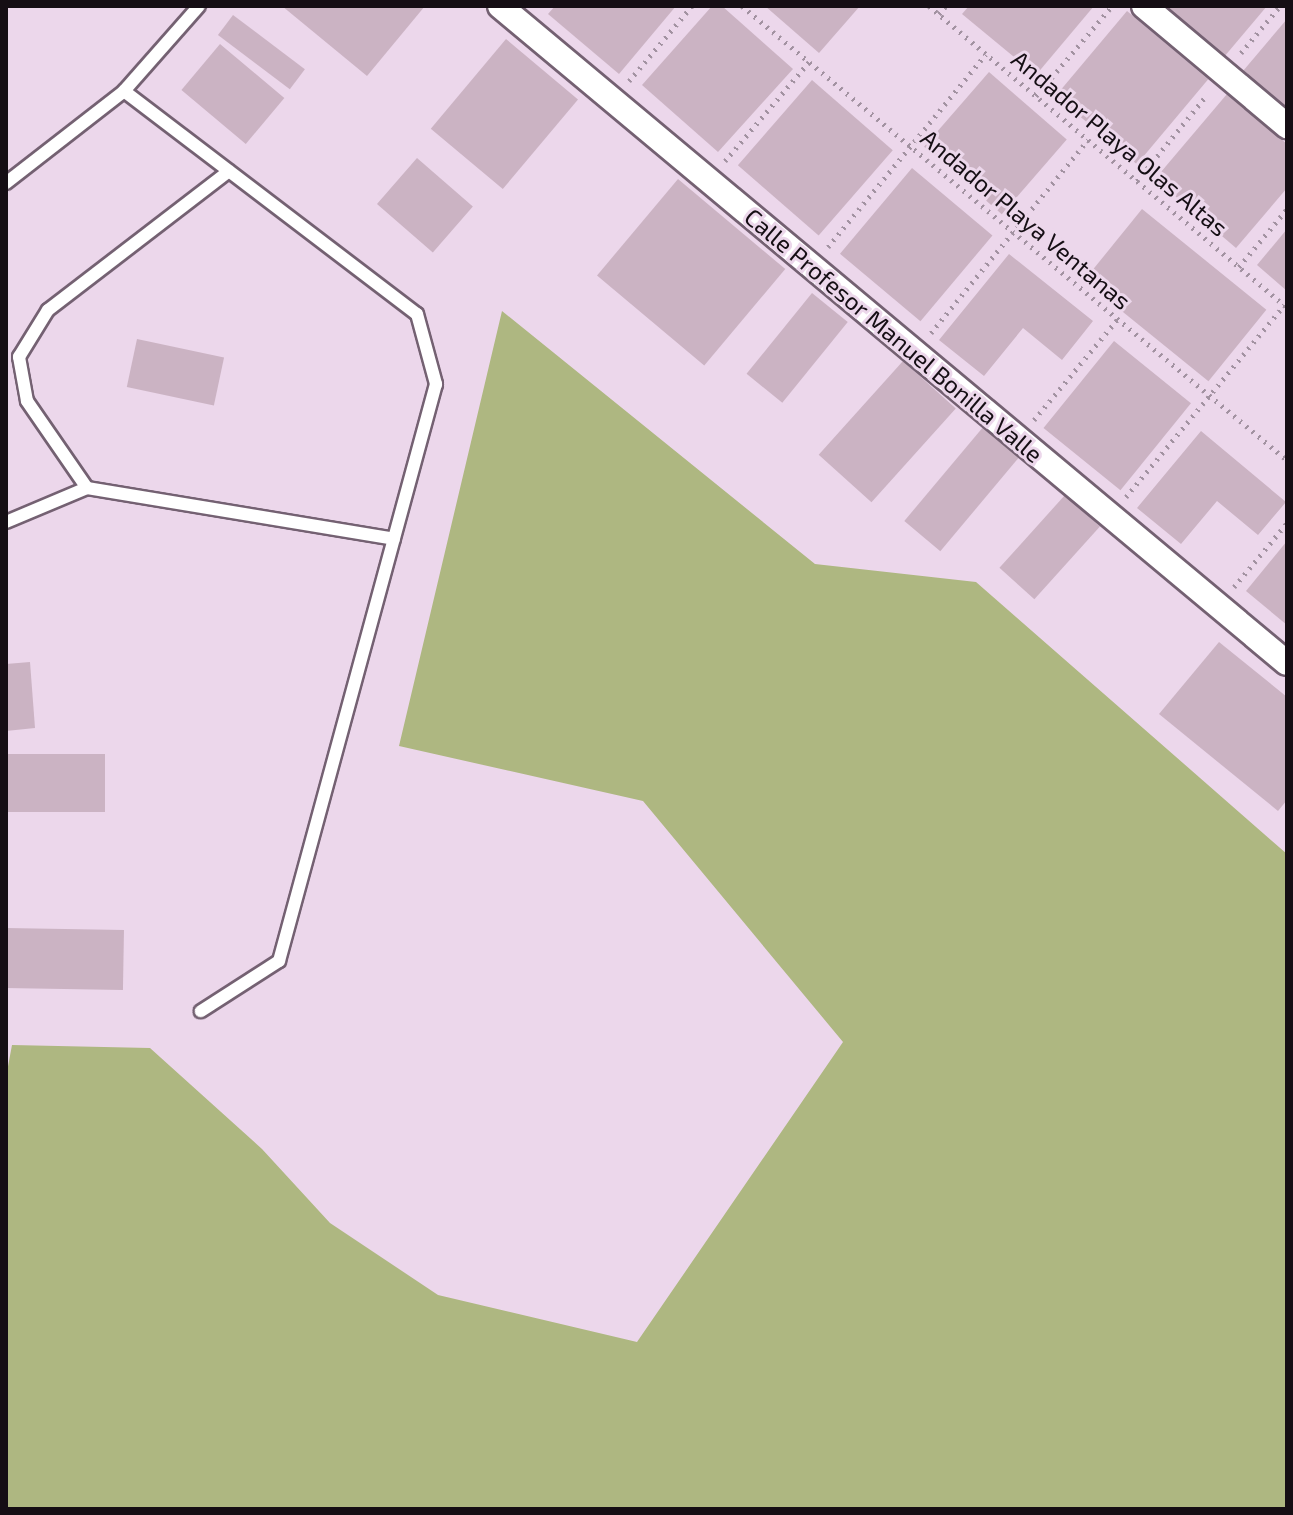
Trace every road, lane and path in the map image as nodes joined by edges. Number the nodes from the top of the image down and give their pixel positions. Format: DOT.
graph roads {
  1 [pos="199,6"];
  2 [pos="500,6"];
  3 [pos="692,6"];
  4 [pos="742,6"];
  5 [pos="929,6"];
  6 [pos="946,6"];
  7 [pos="1112,6"];
  8 [pos="1144,6"];
  9 [pos="939,14"];
  10 [pos="986,54"];
  11 [pos="809,62"];
  12 [pos="124,91"];
  13 [pos="1036,96"];
  14 [pos="612,100"];
  15 [pos="1287,126"];
  16 [pos="1088,140"];
  17 [pos="910,146"];
  18 [pos="229,171"];
  19 [pos="708,179"];
  20 [pos="6,183"];
  21 [pos="1287,209"];
  22 [pos="1013,232"];
  23 [pos="812,266"];
  24 [pos="1239,267"];
  25 [pos="1286,306"];
  26 [pos="1118,319"];
  27 [pos="915,352"];
  28 [pos="1210,396"];
  29 [pos="1018,438"];
  30 [pos="1287,460"];
  31 [pos="87,488"];
  32 [pos="1111,517"];
  33 [pos="6,522"];
  34 [pos="1287,523"];
  35 [pos="394,539"];
  36 [pos="1219,606"];
  37 [pos="1287,663"];
  38 [pos="201,1011"];
  1 -- 12 [label="lane"];
  2 -- 14 [label="street, Calle Profesor Manuel Bonilla Valle"];
  3 -- 14 [label="path"];
  4 -- 11 [label="path, Andador Playa Ventanas"];
  5 -- 9 [label="path, Andador Playa Olas Altas"];
  6 -- 9 [label="path"];
  7 -- 13 [label="path"];
  8 -- 15 [label="street"];
  9 -- 10 [label="path, Andador Playa Olas Altas"];
  10 -- 13 [label="path, Andador Playa Olas Altas"];
  10 -- 17 [label="path"];
  11 -- 17 [label="path, Andador Playa Ventanas"];
  11 -- 19 [label="path"];
  12 -- 18 [label="lane"];
  12 -- 20 [label="lane"];
  13 -- 16 [label="path, Andador Playa Olas Altas"];
  14 -- 19 [label="street, Calle Profesor Manuel Bonilla Valle"];
  16 -- 22 [label="path"];
  16 -- 24 [label="path, Andador Playa Olas Altas"];
  17 -- 22 [label="path, Andador Playa Ventanas"];
  17 -- 23 [label="path"];
  18 -- 31 [label="lane"];
  18 -- 35 [label="lane"];
  19 -- 23 [label="street, Calle Profesor Manuel Bonilla Valle"];
  21 -- 24 [label="path"];
  22 -- 26 [label="path, Andador Playa Ventanas"];
  22 -- 27 [label="path"];
  23 -- 27 [label="street, Calle Profesor Manuel Bonilla Valle"];
  24 -- 25 [label="path, Andador Playa Olas Altas"];
  25 -- 28 [label="path"];
  26 -- 28 [label="path, Andador Playa Ventanas"];
  26 -- 29 [label="path"];
  27 -- 29 [label="street, Calle Profesor Manuel Bonilla Valle"];
  28 -- 30 [label="path, Andador Playa Ventanas"];
  28 -- 32 [label="path"];
  29 -- 32 [label="street, Calle Profesor Manuel Bonilla Valle"];
  31 -- 33 [label="lane"];
  31 -- 35 [label="lane"];
  32 -- 36 [label="street, Calle Profesor Manuel Bonilla Valle"];
  34 -- 36 [label="path"];
  35 -- 38 [label="lane"];
  36 -- 37 [label="street, Calle Profesor Manuel Bonilla Valle"];
}
